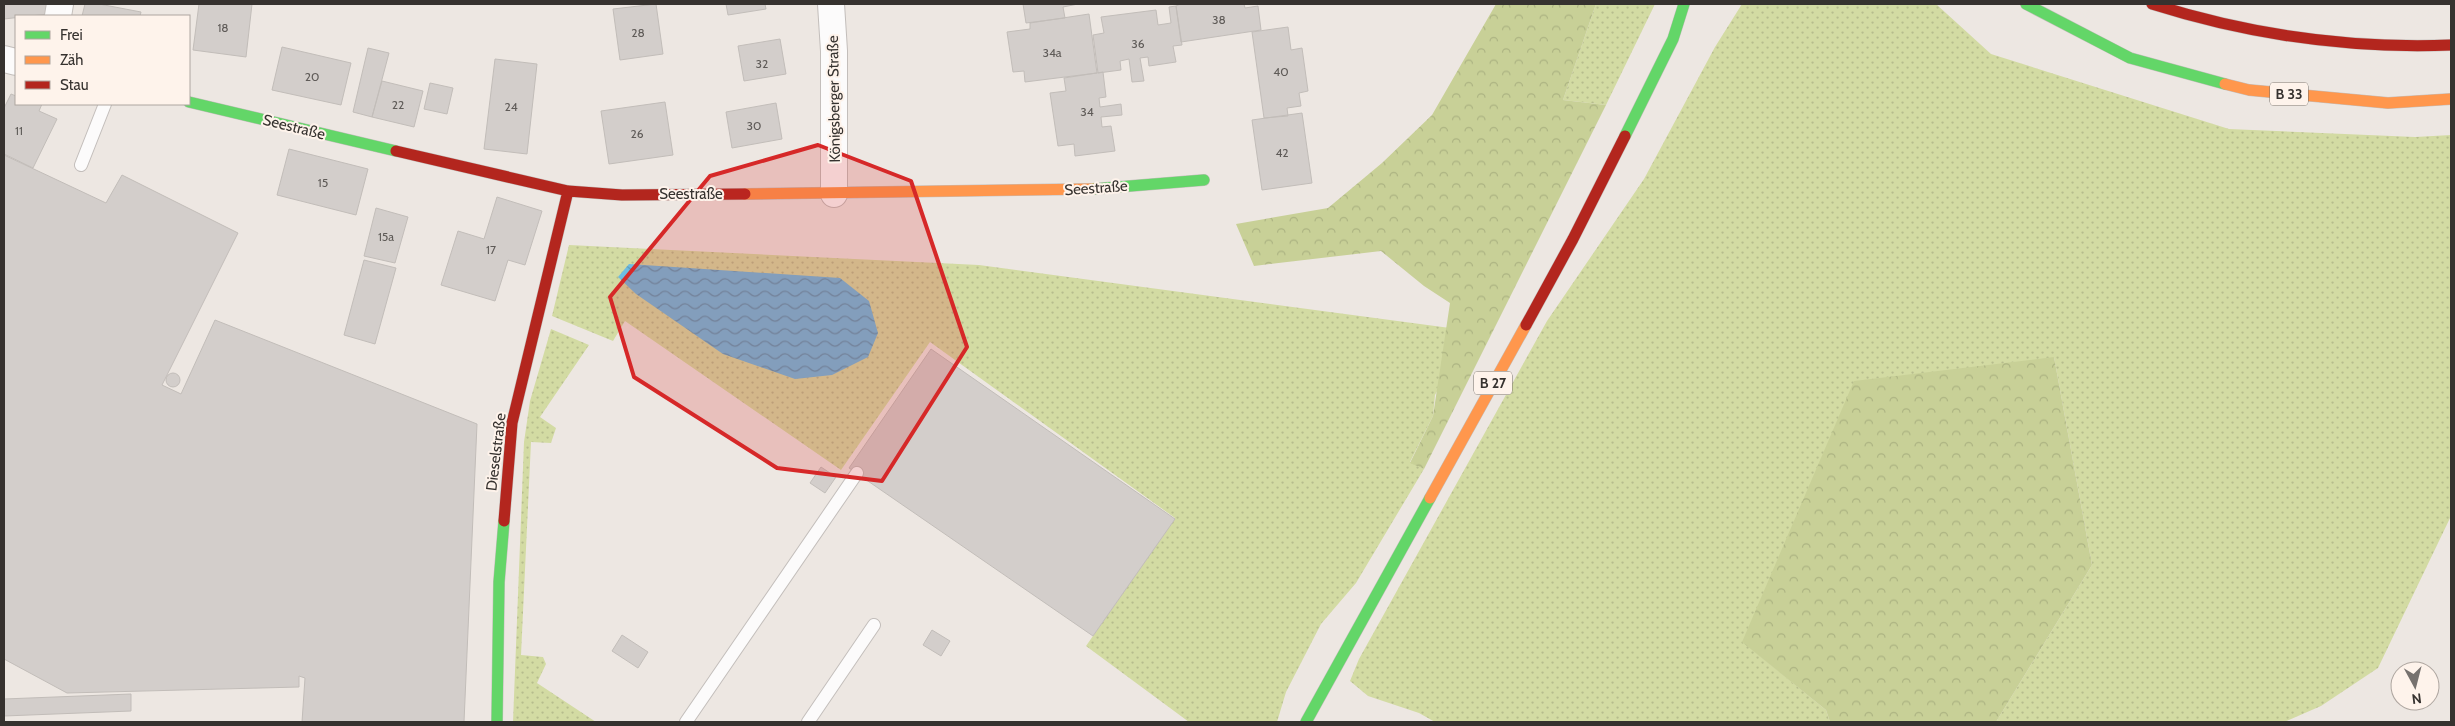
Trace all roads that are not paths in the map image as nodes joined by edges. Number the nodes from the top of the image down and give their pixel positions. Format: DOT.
graph roads {
  1 [pos="831,4"];
  2 [pos="1684,4"];
  3 [pos="2026,4"];
  4 [pos="2152,4"];
  5 [pos="1692,18"];
  6 [pos="1674,40"];
  7 [pos="2451,45"];
  8 [pos="2451,99"];
  9 [pos="190,102"];
  10 [pos="106,105"];
  11 [pos="81,165"];
  12 [pos="1204,180"];
  13 [pos="568,191"];
  14 [pos="834,194"];
  15 [pos="857,473"];
  16 [pos="874,625"];
  17 [pos="497,722"];
  18 [pos="686,722"];
  19 [pos="808,722"];
  20 [pos="1306,722"];
  1 -- 14 [label="street, Königsberger Straße"];
  2 -- 6 [label="main road, B 27"];
  3 -- 8 [label="main road, B 33"];
  4 -- 7 [label="main road"];
  5 -- 6 [label="main road, B 27"];
  6 -- 20 [label="main road, B 27"];
  9 -- 13 [label="main road, Seestraße"];
  10 -- 11 [label="lane"];
  12 -- 14 [label="main road, Seestraße"];
  13 -- 14 [label="main road, Seestraße"];
  13 -- 17 [label="main road, Dieselstraße"];
  15 -- 18 [label="lane"];
  16 -- 19 [label="lane"];
}
